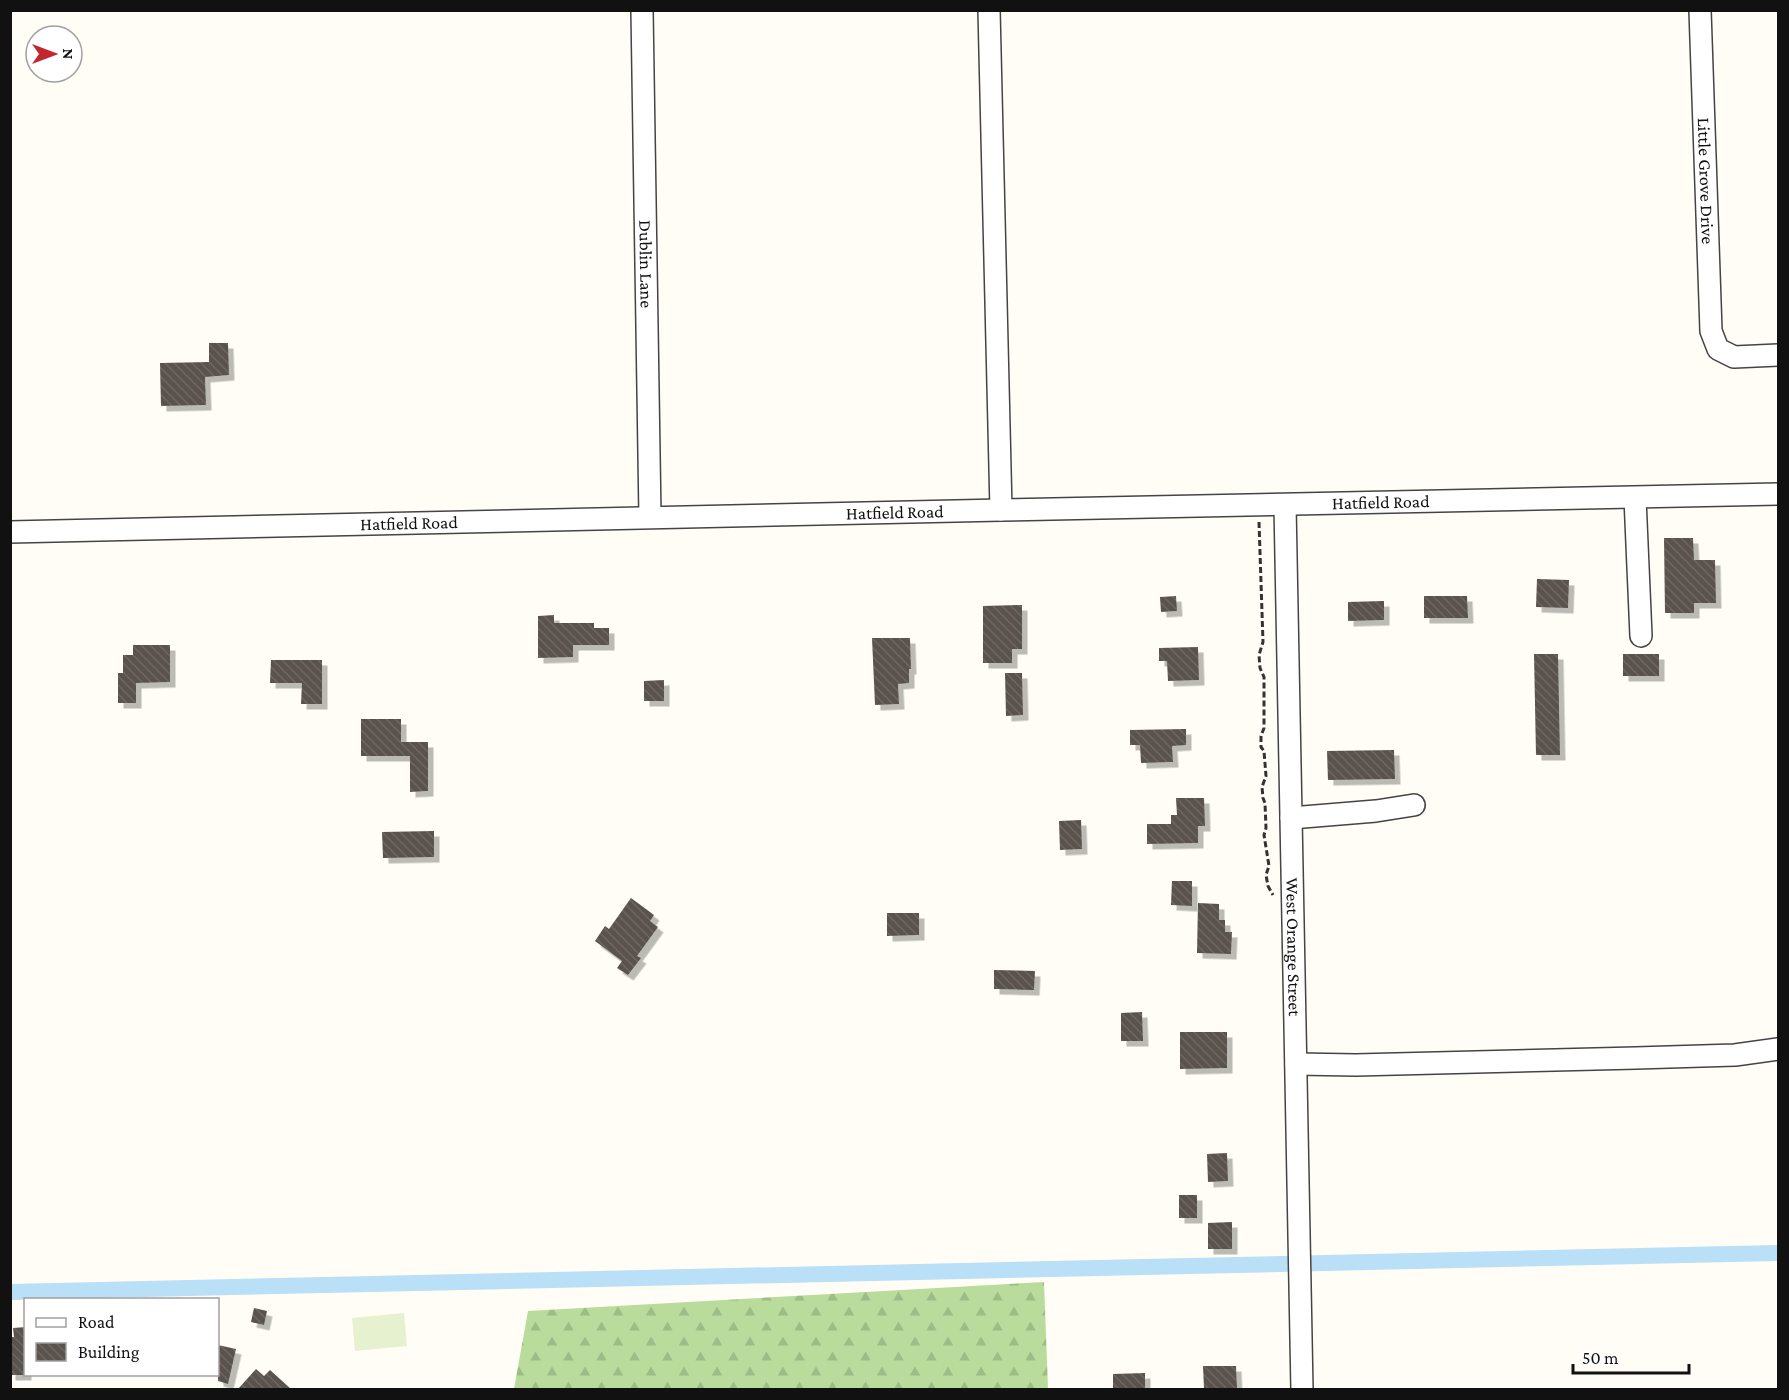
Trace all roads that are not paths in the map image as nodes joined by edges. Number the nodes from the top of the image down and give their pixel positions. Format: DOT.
graph roads {
  1 [pos="642,10"];
  2 [pos="989,10"];
  3 [pos="1700,10"];
  4 [pos="1779,355"];
  5 [pos="1779,495"];
  6 [pos="1635,498"];
  7 [pos="1285,505"];
  8 [pos="1000,510"];
  9 [pos="650,517"];
  10 [pos="10,532"];
  11 [pos="1641,636"];
  12 [pos="1414,805"];
  13 [pos="1291,818"];
  14 [pos="1779,1049"];
  15 [pos="1296,1064"];
  16 [pos="1302,1389"];
  1 -- 9 [label="street, Dublin Lane"];
  2 -- 8 [label="street"];
  3 -- 4 [label="street, Little Grove Drive"];
  5 -- 6 [label="street, Hatfield Road"];
  6 -- 7 [label="street, Hatfield Road"];
  6 -- 11 [label="street"];
  7 -- 8 [label="street, Hatfield Road"];
  7 -- 13 [label="street, West Orange Street"];
  8 -- 9 [label="street, Hatfield Road"];
  9 -- 10 [label="street, Hatfield Road"];
  12 -- 13 [label="street"];
  13 -- 15 [label="street, West Orange Street"];
  14 -- 15 [label="street"];
  15 -- 16 [label="street, West Orange Street"];
}
